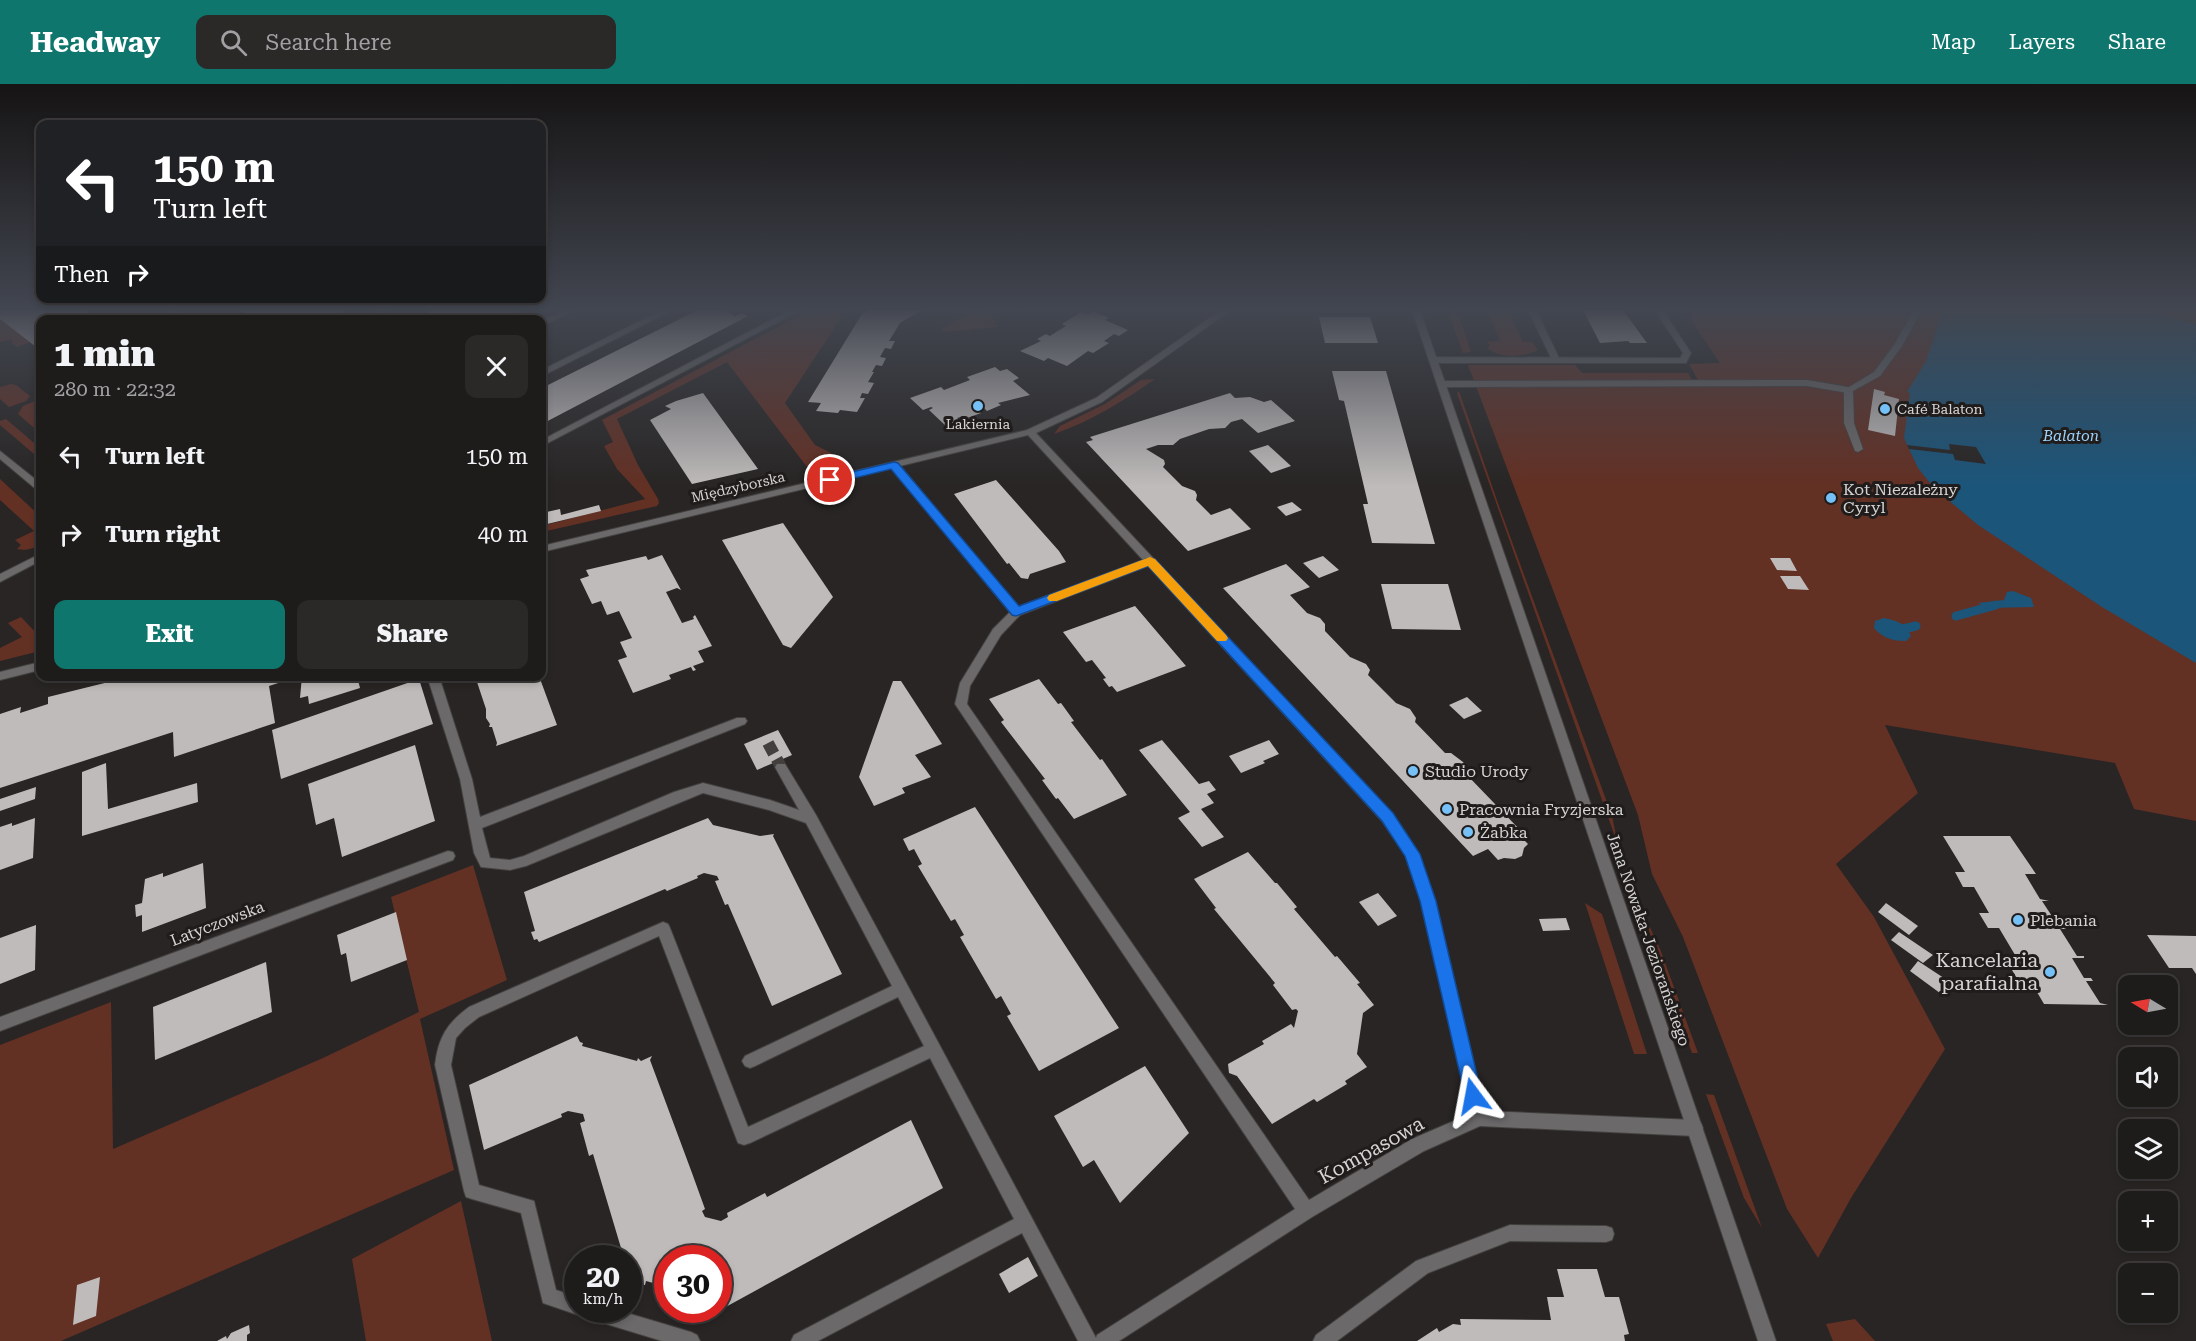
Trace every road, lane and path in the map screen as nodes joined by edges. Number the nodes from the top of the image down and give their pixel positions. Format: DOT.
graph roads {
  1 [pos="685,369"];
  2 [pos="1144,369"];
  3 [pos="1437,369"];
  4 [pos="1881,369"];
  5 [pos="1442,384"];
  6 [pos="1848,390"];
  7 [pos="1030,432"];
  8 [pos="546,441"];
  9 [pos="1858,449"];
  10 [pos="0,454"];
  11 [pos="894,465"];
  12 [pos="36,485"];
  13 [pos="546,548"];
  14 [pos="36,559"];
  15 [pos="1150,561"];
  16 [pos="0,578"];
  17 [pos="1016,612"];
  18 [pos="36,667"];
  19 [pos="0,676"];
  20 [pos="436,681"];
  21 [pos="741,722"];
  22 [pos="781,766"];
  23 [pos="811,819"];
  24 [pos="475,825"];
  25 [pos="448,856"];
  26 [pos="901,989"];
  27 [pos="0,1024"];
  28 [pos="934,1049"];
  29 [pos="750,1061"];
  30 [pos="1479,1118"];
  31 [pos="1695,1128"];
  32 [pos="1306,1211"];
  33 [pos="1025,1222"];
  34 [pos="1606,1234"];
  35 [pos="564,1302"];
  36 [pos="632,1323"];
  37 [pos="691,1341"];
  38 [pos="800,1341"];
  39 [pos="1088,1341"];
  40 [pos="1103,1341"];
  41 [pos="1322,1341"];
  42 [pos="1767,1341"];
  1 -- 8 [label="street"];
  2 -- 7 [label="street, Międzyborska"];
  3 -- 5 [label="street, Jana Nowaka-Jeziorańskiego"];
  4 -- 6 [label="street"];
  5 -- 6 [label="street"];
  5 -- 31 [label="street, Jana Nowaka-Jeziorańskiego"];
  6 -- 9 [label="street"];
  7 -- 11 [label="street, Międzyborska"];
  7 -- 15 [label="street"];
  10 -- 12 [label="street"];
  11 -- 13 [label="street, Międzyborska"];
  11 -- 17 [label="street"];
  14 -- 16 [label="street"];
  15 -- 17 [label="street"];
  15 -- 30 [label="street"];
  17 -- 32 [label="street"];
  18 -- 19 [label="street"];
  20 -- 24 [label="street"];
  21 -- 24 [label="street"];
  22 -- 23 [label="street"];
  23 -- 24 [label="street"];
  23 -- 26 [label="street"];
  25 -- 27 [label="street, Latyczowska"];
  26 -- 28 [label="street"];
  26 -- 29 [label="street"];
  28 -- 33 [label="street"];
  28 -- 35 [label="street"];
  30 -- 31 [label="street, Kompasowa"];
  30 -- 32 [label="street, Kompasowa"];
  31 -- 42 [label="street, Jana Nowaka-Jeziorańskiego"];
  32 -- 40 [label="street, Kompasowa"];
  33 -- 38 [label="street"];
  33 -- 39 [label="street"];
  34 -- 41 [label="street"];
  36 -- 37 [label="street"];
}
